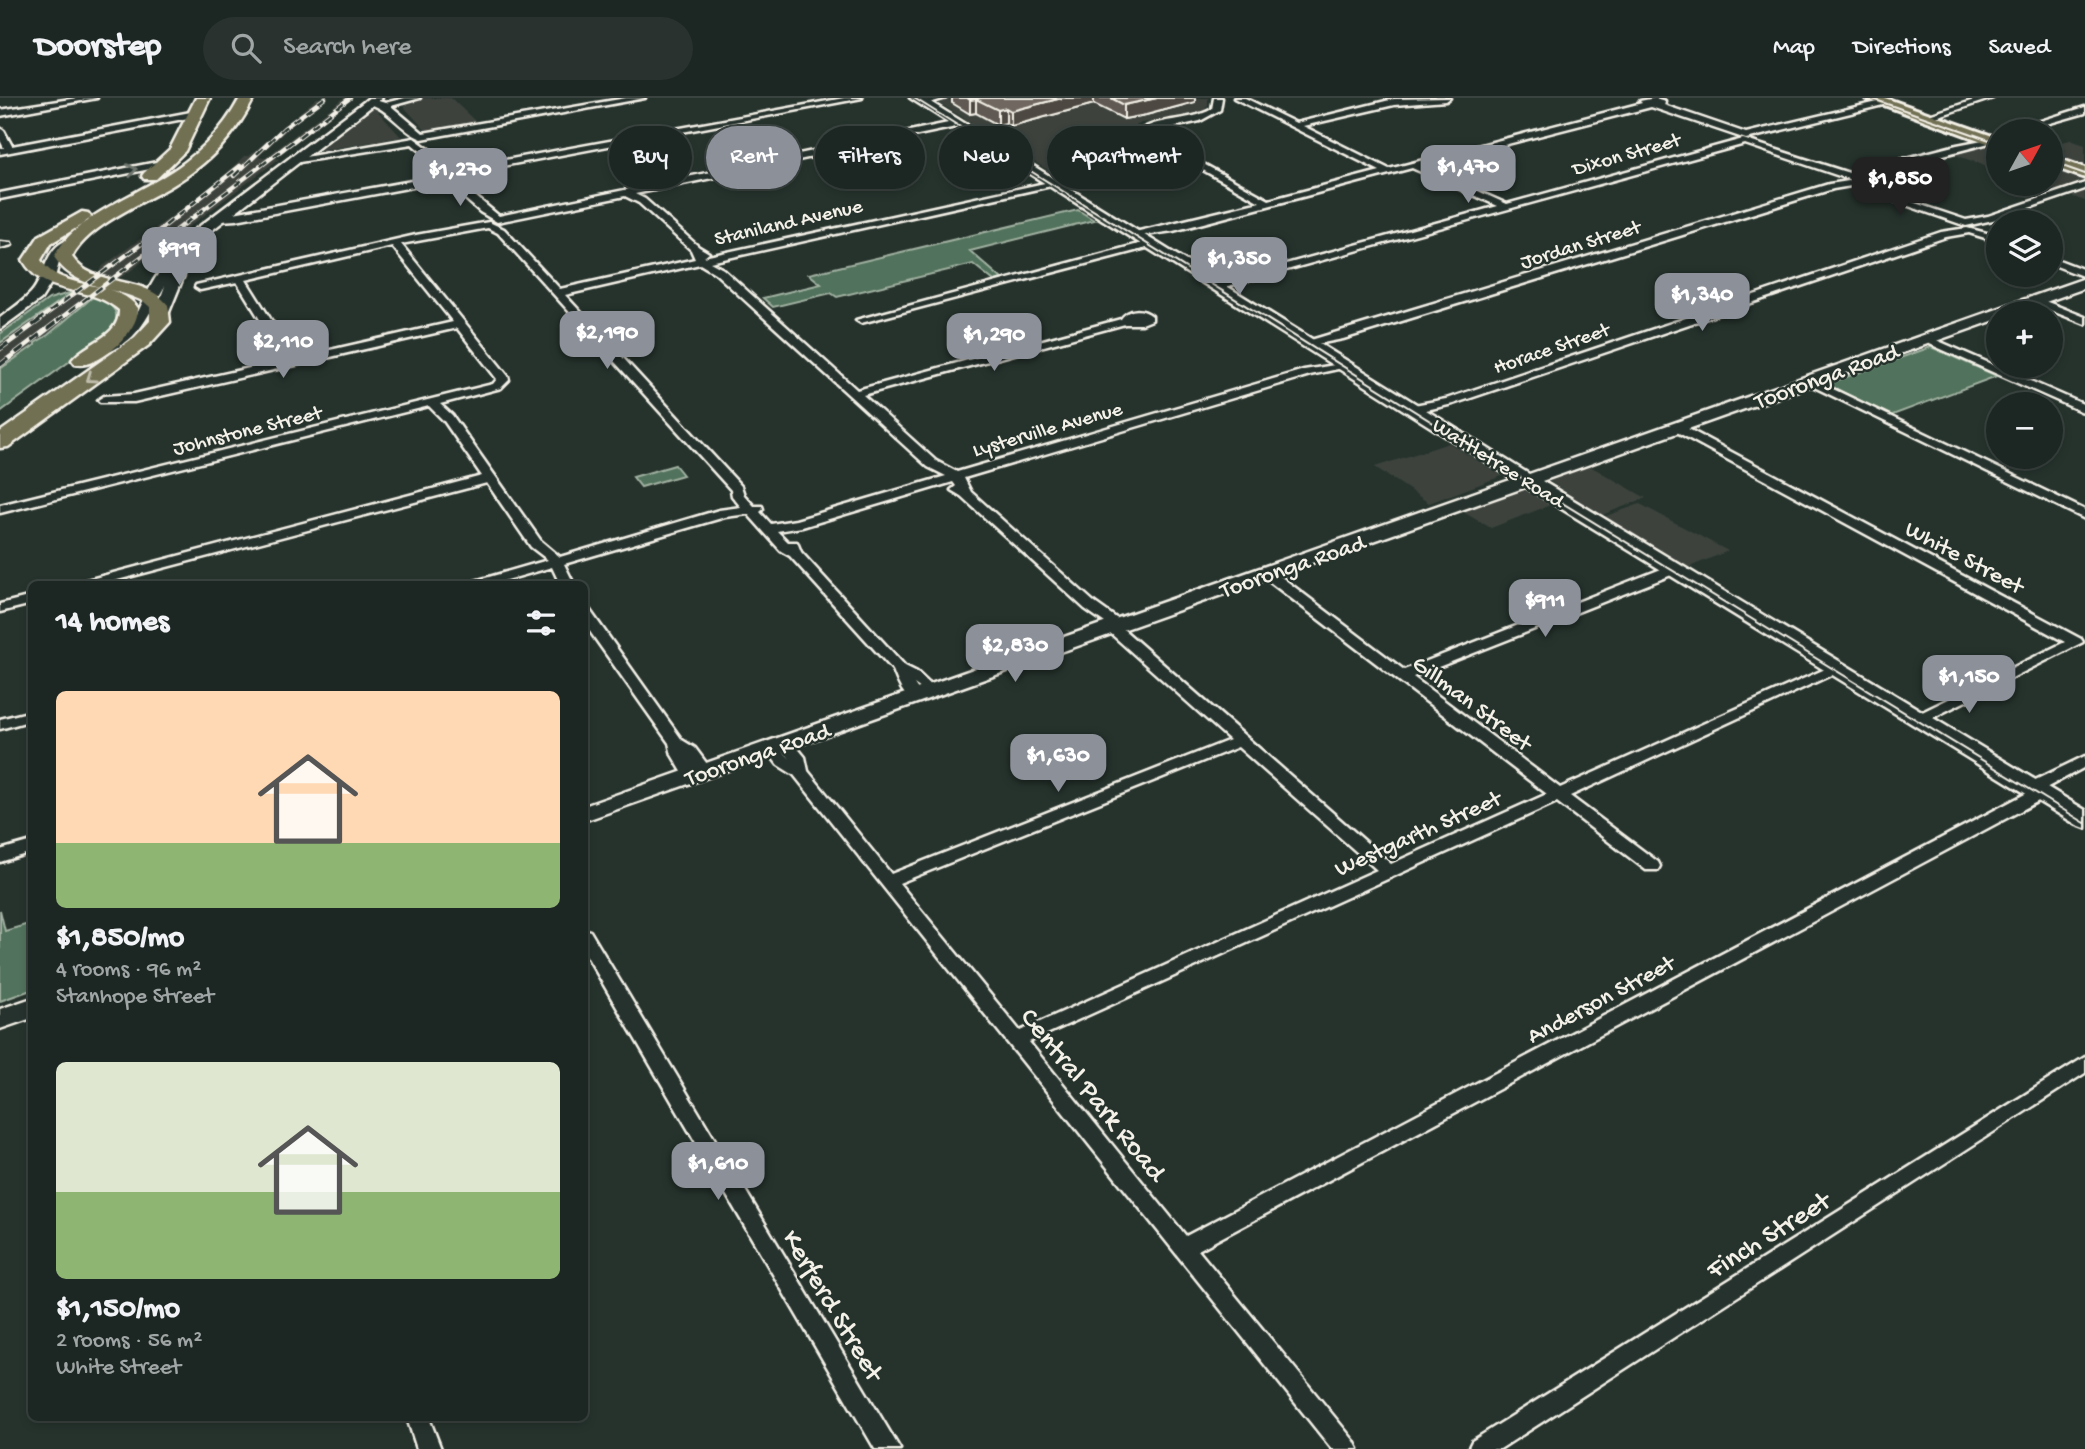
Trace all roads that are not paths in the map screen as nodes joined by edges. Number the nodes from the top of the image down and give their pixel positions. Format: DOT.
graph roads {
  1 [pos="93,98"];
  2 [pos="204,98"];
  3 [pos="247,98"];
  4 [pos="416,98"];
  5 [pos="641,98"];
  6 [pos="858,98"];
  7 [pos="942,98"];
  8 [pos="1218,98"];
  9 [pos="1446,98"];
  10 [pos="1989,98"];
  11 [pos="1240,99"];
  12 [pos="922,100"];
  13 [pos="1652,101"];
  14 [pos="1874,101"];
  15 [pos="375,102"];
  16 [pos="2085,110"];
  17 [pos="0,113"];
  18 [pos="196,114"];
  19 [pos="1927,117"];
  20 [pos="2054,119"];
  21 [pos="956,122"];
  22 [pos="1294,126"];
  23 [pos="0,131"];
  24 [pos="1986,137"];
  25 [pos="417,138"];
  26 [pos="1745,139"];
  27 [pos="1986,140"];
  28 [pos="210,148"];
  29 [pos="4,150"];
  30 [pos="172,157"];
  31 [pos="296,158"];
  32 [pos="1417,164"];
  33 [pos="2063,165"];
  34 [pos="1386,172"];
  35 [pos="2085,173"];
  36 [pos="450,175"];
  37 [pos="1047,180"];
  38 [pos="1850,180"];
  39 [pos="1047,181"];
  40 [pos="2085,186"];
  41 [pos="1062,189"];
  42 [pos="631,192"];
  43 [pos="0,196"];
  44 [pos="1268,203"];
  45 [pos="1505,206"];
  46 [pos="222,215"];
  47 [pos="493,222"];
  48 [pos="1967,227"];
  49 [pos="1986,234"];
  50 [pos="1145,242"];
  51 [pos="395,243"];
  52 [pos="68,244"];
  53 [pos="183,258"];
  54 [pos="706,259"];
  55 [pos="32,260"];
  56 [pos="2063,265"];
  57 [pos="2085,274"];
  58 [pos="48,277"];
  59 [pos="165,277"];
  60 [pos="240,278"];
  61 [pos="2085,283"];
  62 [pos="75,286"];
  63 [pos="124,287"];
  64 [pos="201,287"];
  65 [pos="1219,288"];
  66 [pos="558,293"];
  67 [pos="151,297"];
  68 [pos="30,300"];
  69 [pos="2036,301"];
  70 [pos="2063,312"];
  71 [pos="160,319"];
  72 [pos="1986,319"];
  73 [pos="861,320"];
  74 [pos="1125,321"];
  75 [pos="2085,321"];
  76 [pos="459,324"];
  77 [pos="0,326"];
  78 [pos="1927,339"];
  79 [pos="1312,346"];
  80 [pos="91,355"];
  81 [pos="292,362"];
  82 [pos="1340,363"];
  83 [pos="1810,381"];
  84 [pos="855,394"];
  85 [pos="104,400"];
  86 [pos="436,402"];
  87 [pos="2085,409"];
  88 [pos="1418,412"];
  89 [pos="0,419"];
  90 [pos="1679,428"];
  91 [pos="0,442"];
  92 [pos="490,478"];
  93 [pos="949,479"];
  94 [pos="1529,481"];
  95 [pos="752,506"];
  96 [pos="0,509"];
  97 [pos="2085,515"];
  98 [pos="774,530"];
  99 [pos="551,564"];
  100 [pos="1674,569"];
  101 [pos="1267,573"];
  102 [pos="99,581"];
  103 [pos="491,581"];
  104 [pos="563,581"];
  105 [pos="28,601"];
  106 [pos="0,608"];
  107 [pos="588,618"];
  108 [pos="1113,628"];
  109 [pos="1837,669"];
  110 [pos="1403,676"];
  111 [pos="923,694"];
  112 [pos="28,716"];
  113 [pos="1919,719"];
  114 [pos="0,724"];
  115 [pos="1241,741"];
  116 [pos="779,745"];
  117 [pos="2085,761"];
  118 [pos="699,774"];
  119 [pos="2036,791"];
  120 [pos="1559,795"];
  121 [pos="588,813"];
  122 [pos="2085,820"];
  123 [pos="28,847"];
  124 [pos="0,856"];
  125 [pos="1652,866"];
  126 [pos="1389,872"];
  127 [pos="889,881"];
  128 [pos="588,942"];
  129 [pos="28,1009"];
  130 [pos="0,1019"];
  131 [pos="1017,1040"];
  132 [pos="2085,1064"];
  133 [pos="1184,1247"];
  134 [pos="419,1421"];
  135 [pos="429,1449"];
  136 [pos="888,1449"];
  137 [pos="1346,1449"];
  138 [pos="1480,1449"];
  1 -- 17 [label="street"];
  2 -- 18 [label="highway"];
  3 -- 28 [label="highway"];
  4 -- 15 [label="street"];
  5 -- 25 [label="street"];
  6 -- 36 [label="street"];
  7 -- 12 [label="street"];
  8 -- 11 [label="street"];
  8 -- 44 [label="street"];
  9 -- 22 [label="street"];
  10 -- 19 [label="street"];
  11 -- 22 [label="street"];
  12 -- 21 [label="main road, Wattletree Road"];
  13 -- 26 [label="street"];
  13 -- 32 [label="street"];
  14 -- 19 [label="main road"];
  14 -- 26 [label="street, Dixon Street"];
  15 -- 25 [label="street"];
  15 -- 31 [label="street"];
  16 -- 20 [label="street"];
  18 -- 29 [label="street"];
  18 -- 30 [label="highway"];
  19 -- 24 [label="main road"];
  21 -- 37 [label="main road, Wattletree Road"];
  21 -- 42 [label="street"];
  22 -- 34 [label="street"];
  23 -- 29 [label="street"];
  25 -- 31 [label="street"];
  25 -- 36 [label="street"];
  26 -- 38 [label="street"];
  26 -- 45 [label="street, Dixon Street"];
  27 -- 38 [label="street, Jordan Street"];
  28 -- 30 [label="highway"];
  28 -- 52 [label="highway"];
  43 -- 30 [label="street, one-way"];
  30 -- 55 [label="highway"];
  31 -- 46 [label="street"];
  32 -- 34 [label="street"];
  32 -- 45 [label="street"];
  33 -- 35 [label="main road"];
  34 -- 44 [label="street"];
  36 -- 46 [label="street"];
  36 -- 47 [label="street"];
  38 -- 48 [label="street"];
  38 -- 79 [label="street, Jordan Street"];
  39 -- 54 [label="street, Staniland Avenue"];
  40 -- 48 [label="street"];
  41 -- 50 [label="main road, Wattletree Road"];
  42 -- 47 [label="street"];
  42 -- 54 [label="street"];
  44 -- 50 [label="street"];
  45 -- 65 [label="street, Dixon Street"];
  46 -- 53 [label="street"];
  47 -- 51 [label="street"];
  47 -- 66 [label="street"];
  48 -- 49 [label="street"];
  48 -- 88 [label="street, Horace Street"];
  50 -- 65 [label="main road, Wattletree Road"];
  50 -- 73 [label="street"];
  51 -- 60 [label="street"];
  51 -- 76 [label="street"];
  52 -- 58 [label="street"];
  52 -- 63 [label="highway"];
  53 -- 59 [label="street"];
  53 -- 71 [label="street"];
  54 -- 66 [label="street, Staniland Avenue"];
  54 -- 84 [label="street"];
  55 -- 58 [label="highway"];
  55 -- 68 [label="street"];
  56 -- 57 [label="street"];
  58 -- 62 [label="highway"];
  58 -- 68 [label="street"];
  59 -- 63 [label="street"];
  59 -- 67 [label="street"];
  60 -- 64 [label="street"];
  60 -- 81 [label="street"];
  61 -- 69 [label="main road, Tooronga Road"];
  62 -- 68 [label="street"];
  62 -- 80 [label="highway"];
  63 -- 67 [label="highway"];
  65 -- 79 [label="main road, Wattletree Road"];
  66 -- 95 [label="street"];
  67 -- 71 [label="highway"];
  67 -- 80 [label="street"];
  68 -- 77 [label="street"];
  70 -- 75 [label="street"];
  71 -- 91 [label="highway, one-way"];
  72 -- 78 [label="main road, Tooronga Road"];
  74 -- 84 [label="street"];
  76 -- 81 [label="street"];
  76 -- 86 [label="street, Johnstone Street"];
  78 -- 83 [label="main road, Tooronga Road"];
  78 -- 87 [label="street"];
  79 -- 82 [label="main road, Wattletree Road"];
  80 -- 89 [label="highway"];
  81 -- 85 [label="street"];
  82 -- 88 [label="main road, Wattletree Road"];
  82 -- 93 [label="street, Lysterville Avenue"];
  83 -- 90 [label="main road, Tooronga Road"];
  83 -- 97 [label="street"];
  84 -- 93 [label="street"];
  86 -- 92 [label="street"];
  86 -- 96 [label="street, Johnstone Street"];
  88 -- 94 [label="main road, Wattletree Road"];
  90 -- 94 [label="main road, Tooronga Road"];
  90 -- 113 [label="street, White Street"];
  92 -- 99 [label="street"];
  92 -- 102 [label="street"];
  93 -- 98 [label="street, Lysterville Avenue"];
  93 -- 108 [label="street"];
  94 -- 100 [label="main road, Wattletree Road"];
  94 -- 101 [label="main road, Tooronga Road"];
  95 -- 98 [label="street"];
  95 -- 99 [label="street"];
  98 -- 111 [label="street"];
  99 -- 103 [label="street"];
  99 -- 104 [label="street"];
  100 -- 109 [label="main road, Wattletree Road"];
  100 -- 110 [label="street"];
  101 -- 108 [label="main road, Tooronga Road"];
  101 -- 110 [label="street, Gillman Street"];
  105 -- 106 [label="street"];
  107 -- 118 [label="street"];
  108 -- 111 [label="main road, Tooronga Road"];
  108 -- 115 [label="street"];
  109 -- 113 [label="main road, Wattletree Road"];
  109 -- 120 [label="street, Westgarth Street"];
  110 -- 120 [label="street, Gillman Street"];
  111 -- 116 [label="main road, Tooronga Road"];
  112 -- 114 [label="street"];
  113 -- 119 [label="main road, Wattletree Road"];
  115 -- 126 [label="street"];
  115 -- 127 [label="street"];
  116 -- 118 [label="main road, Tooronga Road"];
  116 -- 127 [label="street, Central Park Road"];
  117 -- 119 [label="street, Anderson Street"];
  118 -- 121 [label="main road, Tooronga Road"];
  119 -- 122 [label="main road, Wattletree Road"];
  119 -- 133 [label="street, Anderson Street"];
  120 -- 125 [label="street, Gillman Street"];
  120 -- 126 [label="street, Westgarth Street"];
  123 -- 124 [label="street"];
  126 -- 131 [label="street, Westgarth Street"];
  127 -- 131 [label="street, Central Park Road"];
  128 -- 136 [label="street, Kerferd Street"];
  129 -- 130 [label="main road"];
  131 -- 133 [label="street, Central Park Road"];
  132 -- 138 [label="street, Finch Street"];
  133 -- 137 [label="street, Central Park Road"];
  134 -- 135 [label="street"];
}
